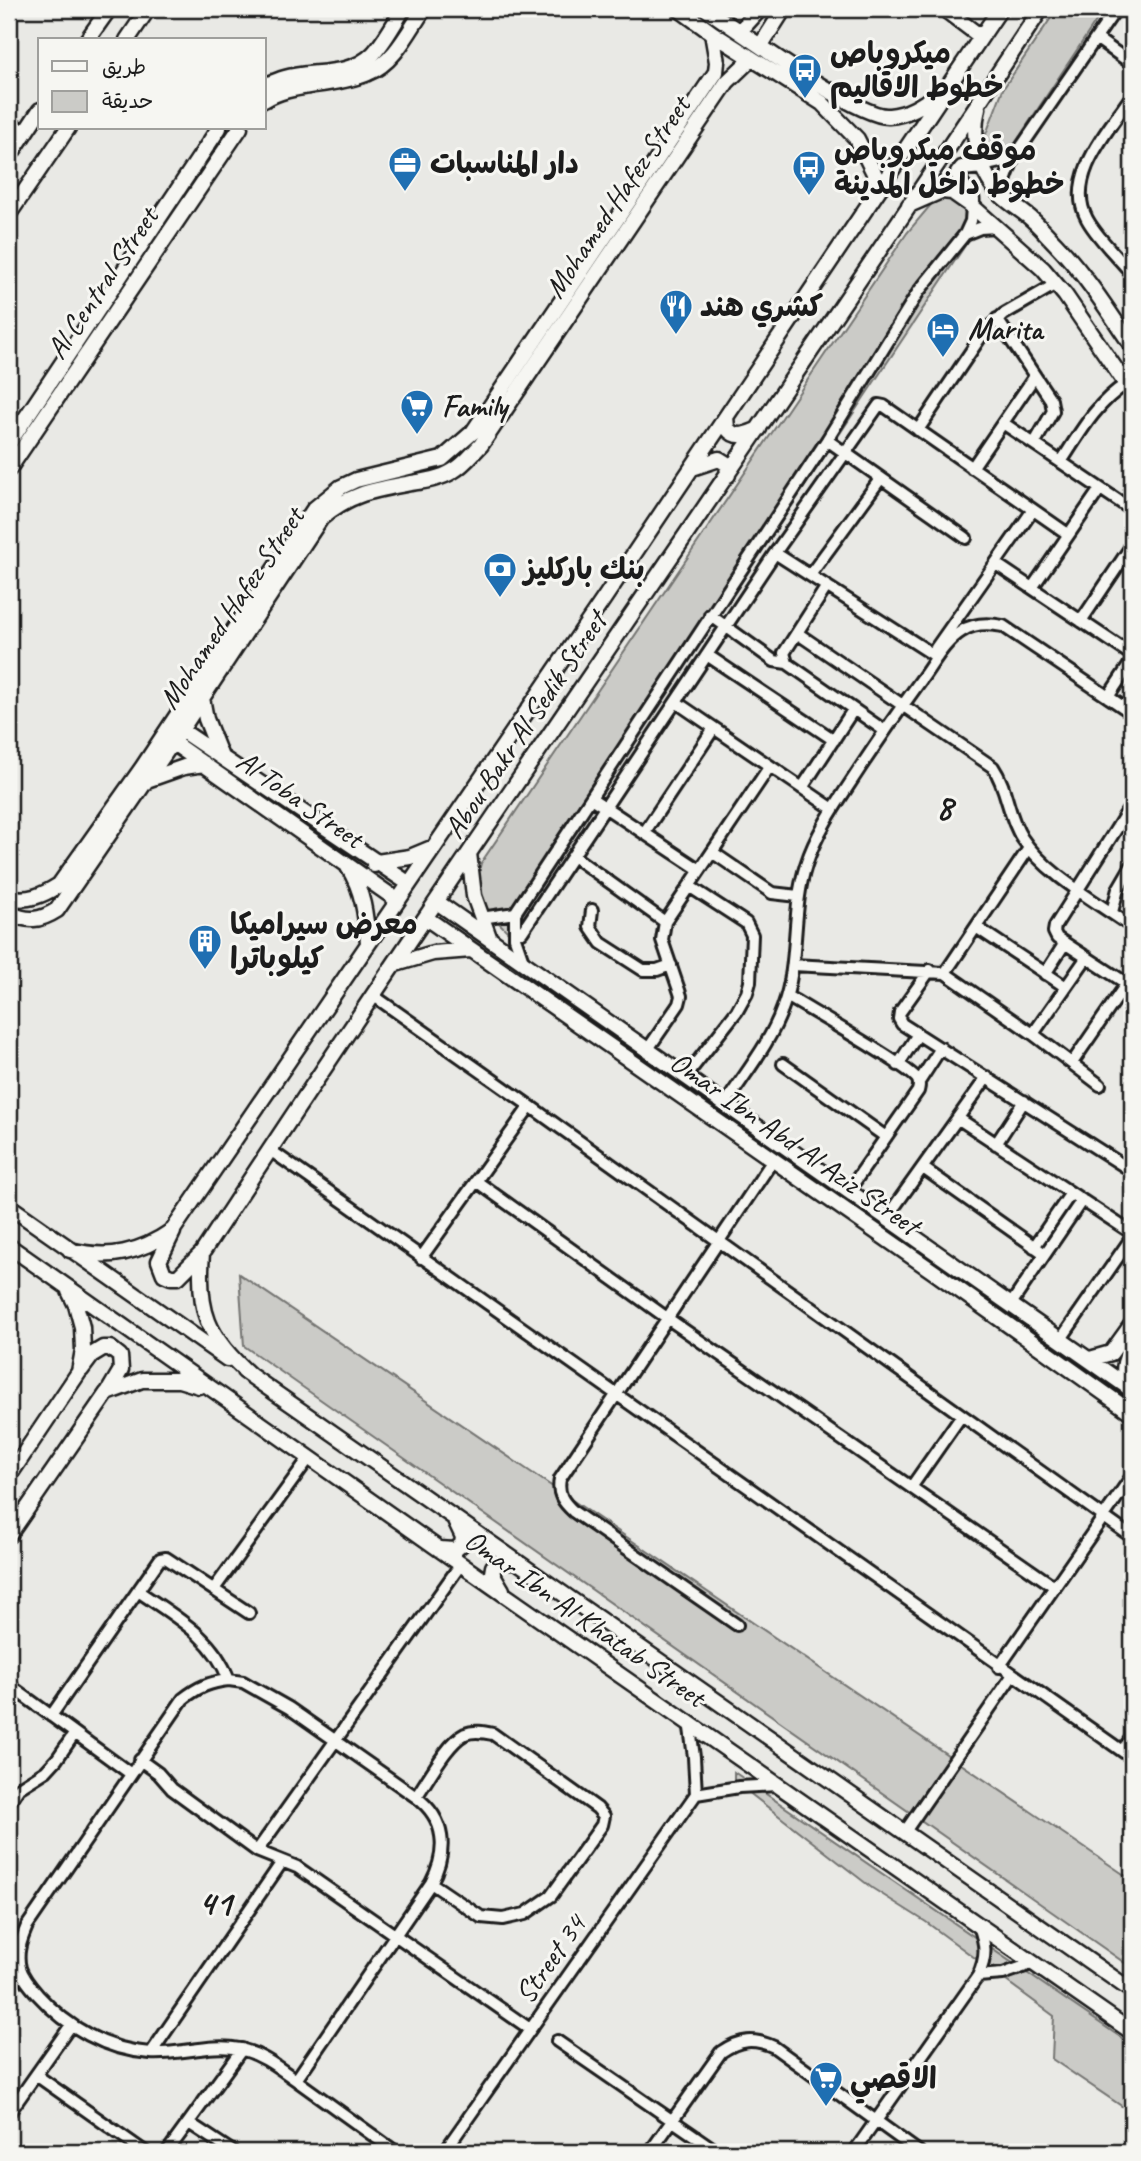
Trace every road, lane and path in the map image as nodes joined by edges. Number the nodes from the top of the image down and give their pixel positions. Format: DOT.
graph roads {
  1 [pos="109,9"];
  2 [pos="148,9"];
  3 [pos="424,9"];
  4 [pos="679,9"];
  5 [pos="706,9"];
  6 [pos="760,9"];
  7 [pos="784,9"];
  8 [pos="1000,9"];
  9 [pos="1041,9"];
  10 [pos="1116,9"];
  11 [pos="947,10"];
  12 [pos="401,13"];
  13 [pos="413,26"];
  14 [pos="740,31"];
  15 [pos="712,33"];
  16 [pos="981,37"];
  17 [pos="89,38"];
  18 [pos="128,38"];
  19 [pos="1096,38"];
  20 [pos="761,45"];
  21 [pos="751,59"];
  22 [pos="1132,64"];
  23 [pos="796,68"];
  24 [pos="787,81"];
  25 [pos="266,85"];
  26 [pos="948,86"];
  27 [pos="1132,94"];
  28 [pos="266,99"];
  29 [pos="979,103"];
  30 [pos="38,113"];
  31 [pos="9,121"];
  32 [pos="67,130"];
  33 [pos="218,130"];
  34 [pos="239,130"];
  35 [pos="25,132"];
  36 [pos="9,157"];
  37 [pos="1013,159"];
  38 [pos="982,166"];
  39 [pos="192,168"];
  40 [pos="204,178"];
  41 [pos="881,187"];
  42 [pos="1000,195"];
  43 [pos="908,206"];
  44 [pos="972,206"];
  45 [pos="164,210"];
  46 [pos="9,214"];
  47 [pos="177,219"];
  48 [pos="996,227"];
  49 [pos="965,234"];
  50 [pos="591,269"];
  51 [pos="1132,274"];
  52 [pos="1056,284"];
  53 [pos="997,319"];
  54 [pos="1131,339"];
  55 [pos="1035,376"];
  56 [pos="1129,389"];
  57 [pos="726,417"];
  58 [pos="1003,423"];
  59 [pos="759,429"];
  60 [pos="918,430"];
  61 [pos="827,440"];
  62 [pos="9,443"];
  63 [pos="1034,444"];
  64 [pos="845,454"];
  65 [pos="1061,462"];
  66 [pos="692,468"];
  67 [pos="972,468"];
  68 [pos="9,469"];
  69 [pos="728,475"];
  70 [pos="881,478"];
  71 [pos="1100,489"];
  72 [pos="1033,510"];
  73 [pos="1132,510"];
  74 [pos="1069,534"];
  75 [pos="966,538"];
  76 [pos="1132,545"];
  77 [pos="775,553"];
  78 [pos="996,564"];
  79 [pos="810,575"];
  80 [pos="827,586"];
  81 [pos="1032,588"];
  82 [pos="710,615"];
  83 [pos="1081,621"];
  84 [pos="726,626"];
  85 [pos="797,633"];
  86 [pos="707,655"];
  87 [pos="1132,655"];
  88 [pos="935,656"];
  89 [pos="1132,661"];
  90 [pos="787,663"];
  91 [pos="1108,697"];
  92 [pos="202,698"];
  93 [pos="676,702"];
  94 [pos="902,705"];
  95 [pos="853,710"];
  96 [pos="1132,713"];
  97 [pos="714,728"];
  98 [pos="885,731"];
  99 [pos="177,736"];
  100 [pos="834,740"];
  101 [pos="222,758"];
  102 [pos="204,764"];
  103 [pos="770,766"];
  104 [pos="146,781"];
  105 [pos="802,788"];
  106 [pos="591,798"];
  107 [pos="1132,803"];
  108 [pos="606,808"];
  109 [pos="833,809"];
  110 [pos="644,833"];
  111 [pos="435,847"];
  112 [pos="1030,848"];
  113 [pos="712,852"];
  114 [pos="469,853"];
  115 [pos="573,856"];
  116 [pos="377,862"];
  117 [pos="346,863"];
  118 [pos="1132,865"];
  119 [pos="700,870"];
  120 [pos="366,877"];
  121 [pos="408,883"];
  122 [pos="689,886"];
  123 [pos="1079,888"];
  124 [pos="798,896"];
  125 [pos="9,897"];
  126 [pos="397,900"];
  127 [pos="437,902"];
  128 [pos="592,909"];
  129 [pos="516,912"];
  130 [pos="1112,912"];
  131 [pos="9,913"];
  132 [pos="426,918"];
  133 [pos="530,920"];
  134 [pos="664,922"];
  135 [pos="478,924"];
  136 [pos="1132,927"];
  137 [pos="976,928"];
  138 [pos="522,932"];
  139 [pos="368,943"];
  140 [pos="1065,943"];
  141 [pos="467,947"];
  142 [pos="1087,957"];
  143 [pos="523,961"];
  144 [pos="396,964"];
  145 [pos="670,965"];
  146 [pos="793,965"];
  147 [pos="930,970"];
  148 [pos="945,973"];
  149 [pos="1045,974"];
  150 [pos="1130,985"];
  151 [pos="1066,988"];
  152 [pos="374,996"];
  153 [pos="787,996"];
  154 [pos="621,1030"];
  155 [pos="918,1034"];
  156 [pos="1034,1034"];
  157 [pos="610,1047"];
  158 [pos="941,1048"];
  159 [pos="648,1049"];
  160 [pos="1072,1063"];
  161 [pos="783,1064"];
  162 [pos="898,1065"];
  163 [pos="686,1076"];
  164 [pos="987,1077"];
  165 [pos="919,1082"];
  166 [pos="1100,1085"];
  167 [pos="1024,1101"];
  168 [pos="726,1103"];
  169 [pos="530,1106"];
  170 [pos="959,1119"];
  171 [pos="886,1137"];
  172 [pos="996,1144"];
  173 [pos="270,1150"];
  174 [pos="773,1160"];
  175 [pos="923,1168"];
  176 [pos="1132,1171"];
  177 [pos="476,1181"];
  178 [pos="849,1190"];
  179 [pos="1071,1193"];
  180 [pos="1082,1200"];
  181 [pos="9,1206"];
  182 [pos="887,1217"];
  183 [pos="173,1230"];
  184 [pos="1132,1235"];
  185 [pos="719,1242"];
  186 [pos="9,1246"];
  187 [pos="1034,1247"];
  188 [pos="70,1250"];
  189 [pos="202,1253"];
  190 [pos="1045,1254"];
  191 [pos="421,1258"];
  192 [pos="944,1258"];
  193 [pos="934,1272"];
  194 [pos="67,1287"];
  195 [pos="1012,1304"];
  196 [pos="667,1318"];
  197 [pos="1132,1324"];
  198 [pos="1061,1339"];
  199 [pos="1125,1350"];
  200 [pos="1090,1359"];
  201 [pos="79,1372"];
  202 [pos="251,1376"];
  203 [pos="1130,1389"];
  204 [pos="214,1390"];
  205 [pos="107,1393"];
  206 [pos="615,1395"];
  207 [pos="1132,1413"];
  208 [pos="961,1416"];
  209 [pos="309,1458"];
  210 [pos="9,1476"];
  211 [pos="1132,1476"];
  212 [pos="912,1486"];
  213 [pos="1104,1518"];
  214 [pos="455,1520"];
  215 [pos="9,1535"];
  216 [pos="1132,1537"];
  217 [pos="439,1549"];
  218 [pos="516,1561"];
  219 [pos="461,1564"];
  220 [pos="1055,1587"];
  221 [pos="214,1589"];
  222 [pos="138,1591"];
  223 [pos="505,1595"];
  224 [pos="249,1613"];
  225 [pos="737,1625"];
  226 [pos="999,1667"];
  227 [pos="1012,1676"];
  228 [pos="229,1680"];
  229 [pos="9,1685"];
  230 [pos="51,1716"];
  231 [pos="689,1721"];
  232 [pos="75,1733"];
  233 [pos="1132,1737"];
  234 [pos="334,1740"];
  235 [pos="1122,1751"];
  236 [pos="1132,1758"];
  237 [pos="141,1760"];
  238 [pos="131,1773"];
  239 [pos="778,1785"];
  240 [pos="696,1794"];
  241 [pos="416,1797"];
  242 [pos="9,1803"];
  243 [pos="904,1833"];
  244 [pos="257,1851"];
  245 [pos="282,1861"];
  246 [pos="431,1883"];
  247 [pos="979,1926"];
  248 [pos="396,1935"];
  249 [pos="1034,1963"];
  250 [pos="15,1969"];
  251 [pos="978,1976"];
  252 [pos="1132,1991"];
  253 [pos="71,2025"];
  254 [pos="530,2029"];
  255 [pos="1132,2032"];
  256 [pos="557,2041"];
  257 [pos="242,2049"];
  258 [pos="151,2053"];
  259 [pos="36,2075"];
  260 [pos="296,2080"];
  261 [pos="9,2113"];
  262 [pos="672,2121"];
  263 [pos="877,2121"];
  264 [pos="189,2123"];
  265 [pos="145,2152"];
  266 [pos="167,2152"];
  267 [pos="233,2152"];
  268 [pos="396,2152"];
  269 [pos="444,2152"];
  270 [pos="650,2152"];
  271 [pos="718,2152"];
  272 [pos="854,2152"];
  273 [pos="919,2152"];
  1 -- 17 [label="street"];
  2 -- 18 [label="street"];
  3 -- 13 [label="street"];
  4 -- 15 [label="street"];
  5 -- 14 [label="street"];
  6 -- 14 [label="street"];
  7 -- 20 [label="street"];
  8 -- 16 [label="street, Abou Bakr Al Sedik Street"];
  9 -- 29 [label="street, Abou Bakr Al Sedik Street"];
  10 -- 19 [label="street"];
  11 -- 16 [label="street"];
  12 -- 13 [label="street"];
  12 -- 25 [label="street"];
  13 -- 28 [label="street"];
  14 -- 20 [label="street"];
  15 -- 21 [label="street"];
  15 -- 50 [label="street, Mohamed Hafez Street"];
  16 -- 26 [label="street, Abou Bakr Al Sedik Street"];
  19 -- 22 [label="street"];
  19 -- 37 [label="street"];
  20 -- 23 [label="street"];
  21 -- 24 [label="street"];
  21 -- 50 [label="street, Mohamed Hafez Street"];
  23 -- 24 [label="street"];
  23 -- 26 [label="street"];
  24 -- 41 [label="street"];
  26 -- 41 [label="street, Abou Bakr Al Sedik Street"];
  27 -- 51 [label="street"];
  29 -- 38 [label="street"];
  29 -- 43 [label="street, Abou Bakr Al Sedik Street"];
  30 -- 35 [label="street"];
  31 -- 35 [label="street"];
  32 -- 46 [label="street"];
  33 -- 39 [label="street, Al Central Street"];
  34 -- 40 [label="street, Al Central Street"];
  35 -- 36 [label="street"];
  37 -- 38 [label="street"];
  37 -- 42 [label="street"];
  38 -- 42 [label="street"];
  38 -- 44 [label="street"];
  39 -- 40 [label="street"];
  39 -- 45 [label="street, Al Central Street"];
  40 -- 47 [label="street, Al Central Street"];
  41 -- 57 [label="street, Abou Bakr Al Sedik Street"];
  42 -- 54 [label="street"];
  43 -- 44 [label="street"];
  43 -- 59 [label="street, Abou Bakr Al Sedik Street"];
  44 -- 48 [label="street"];
  44 -- 49 [label="street"];
  45 -- 47 [label="street"];
  45 -- 62 [label="street, Al Central Street"];
  47 -- 68 [label="street, Al Central Street"];
  48 -- 49 [label="street"];
  48 -- 52 [label="street"];
  49 -- 61 [label="street"];
  50 -- 92 [label="street, Mohamed Hafez Street"];
  50 -- 125 [label="street, Mohamed Hafez Street"];
  52 -- 53 [label="street"];
  52 -- 56 [label="street"];
  53 -- 55 [label="street"];
  53 -- 60 [label="street"];
  55 -- 58 [label="street"];
  55 -- 63 [label="street"];
  56 -- 65 [label="street"];
  57 -- 59 [label="street"];
  57 -- 66 [label="street, Abou Bakr Al Sedik Street"];
  58 -- 63 [label="street"];
  58 -- 67 [label="street"];
  59 -- 69 [label="street, Abou Bakr Al Sedik Street"];
  60 -- 64 [label="street"];
  60 -- 67 [label="street"];
  61 -- 64 [label="street"];
  61 -- 82 [label="street"];
  63 -- 65 [label="street"];
  64 -- 70 [label="street"];
  64 -- 77 [label="street"];
  65 -- 71 [label="street"];
  66 -- 69 [label="street"];
  66 -- 111 [label="street, Abou Bakr Al Sedik Street"];
  67 -- 72 [label="street"];
  69 -- 114 [label="street, Abou Bakr Al Sedik Street"];
  70 -- 75 [label="street"];
  70 -- 79 [label="street"];
  71 -- 73 [label="street"];
  71 -- 74 [label="street"];
  72 -- 74 [label="street"];
  72 -- 78 [label="street"];
  74 -- 81 [label="street"];
  76 -- 83 [label="street"];
  77 -- 79 [label="street"];
  77 -- 84 [label="street"];
  78 -- 81 [label="street"];
  78 -- 88 [label="street"];
  79 -- 80 [label="street"];
  80 -- 85 [label="street"];
  80 -- 88 [label="street"];
  81 -- 83 [label="street"];
  82 -- 84 [label="street"];
  82 -- 106 [label="street"];
  83 -- 87 [label="street"];
  84 -- 86 [label="street"];
  84 -- 90 [label="street"];
  85 -- 90 [label="street"];
  85 -- 94 [label="street"];
  86 -- 93 [label="street"];
  86 -- 100 [label="street"];
  88 -- 91 [label="street"];
  88 -- 94 [label="street"];
  89 -- 91 [label="street"];
  90 -- 95 [label="street"];
  91 -- 96 [label="street"];
  92 -- 99 [label="street, Mohamed Hafez Street"];
  92 -- 101 [label="street"];
  93 -- 97 [label="street"];
  93 -- 108 [label="street"];
  94 -- 98 [label="street"];
  94 -- 112 [label="street"];
  95 -- 98 [label="street"];
  95 -- 100 [label="street"];
  97 -- 103 [label="street"];
  97 -- 110 [label="street"];
  98 -- 109 [label="street"];
  99 -- 101 [label="street, Al Toba Street"];
  99 -- 102 [label="street, Al Toba Street"];
  99 -- 104 [label="street, Mohamed Hafez Street"];
  100 -- 105 [label="street"];
  101 -- 116 [label="street, Al Toba Street"];
  102 -- 104 [label="street"];
  102 -- 117 [label="street, Al Toba Street"];
  103 -- 105 [label="street"];
  103 -- 113 [label="street"];
  104 -- 131 [label="street, Mohamed Hafez Street"];
  105 -- 109 [label="street"];
  106 -- 108 [label="street"];
  106 -- 129 [label="street"];
  107 -- 123 [label="street"];
  108 -- 110 [label="street"];
  108 -- 115 [label="street"];
  109 -- 124 [label="street"];
  110 -- 119 [label="street"];
  111 -- 116 [label="street"];
  111 -- 121 [label="street, Abou Bakr Al Sedik Street"];
  112 -- 123 [label="street"];
  112 -- 137 [label="street"];
  113 -- 119 [label="street"];
  113 -- 124 [label="street"];
  114 -- 127 [label="street, Abou Bakr Al Sedik Street"];
  114 -- 135 [label="street"];
  115 -- 133 [label="street"];
  115 -- 134 [label="street"];
  116 -- 120 [label="street"];
  116 -- 121 [label="street, Al Toba Street"];
  117 -- 120 [label="street, Al Toba Street"];
  117 -- 139 [label="street"];
  118 -- 130 [label="street"];
  119 -- 122 [label="street"];
  120 -- 126 [label="street, Al Toba Street"];
  121 -- 126 [label="street, Abou Bakr Al Sedik Street"];
  122 -- 134 [label="street"];
  122 -- 163 [label="street"];
  123 -- 130 [label="street"];
  123 -- 140 [label="street"];
  124 -- 146 [label="street"];
  126 -- 139 [label="street, Abou Bakr Al Sedik Street"];
  127 -- 132 [label="street, Abou Bakr Al Sedik Street"];
  127 -- 135 [label="street, Omar Ibn Abd Al Aziz Street"];
  128 -- 145 [label="street"];
  129 -- 133 [label="street"];
  129 -- 135 [label="street"];
  129 -- 143 [label="street"];
  130 -- 136 [label="street"];
  132 -- 141 [label="street, Omar Ibn Abd Al Aziz Street"];
  132 -- 144 [label="street, Abou Bakr Al Sedik Street"];
  133 -- 138 [label="street"];
  134 -- 145 [label="street"];
  135 -- 141 [label="street"];
  135 -- 143 [label="street, Omar Ibn Abd Al Aziz Street"];
  137 -- 148 [label="street"];
  137 -- 149 [label="street"];
  139 -- 183 [label="street, Abou Bakr Al Sedik Street"];
  140 -- 142 [label="street"];
  140 -- 149 [label="street"];
  141 -- 144 [label="street"];
  141 -- 157 [label="street, Omar Ibn Abd Al Aziz Street"];
  142 -- 150 [label="street"];
  142 -- 151 [label="street"];
  143 -- 154 [label="street, Omar Ibn Abd Al Aziz Street"];
  144 -- 152 [label="street, Abou Bakr Al Sedik Street"];
  145 -- 159 [label="street"];
  146 -- 147 [label="street"];
  146 -- 153 [label="street"];
  147 -- 148 [label="street"];
  147 -- 155 [label="street"];
  148 -- 156 [label="street"];
  149 -- 151 [label="street"];
  150 -- 160 [label="street"];
  151 -- 156 [label="street"];
  152 -- 169 [label="street"];
  152 -- 173 [label="street, Abou Bakr Al Sedik Street"];
  153 -- 162 [label="street"];
  153 -- 168 [label="street"];
  154 -- 157 [label="street"];
  154 -- 159 [label="street, Omar Ibn Abd Al Aziz Street"];
  155 -- 158 [label="street"];
  155 -- 162 [label="street"];
  156 -- 160 [label="street"];
  157 -- 174 [label="street, Omar Ibn Abd Al Aziz Street"];
  158 -- 164 [label="street"];
  158 -- 165 [label="street"];
  159 -- 163 [label="street, Omar Ibn Abd Al Aziz Street"];
  160 -- 166 [label="street"];
  161 -- 171 [label="street"];
  162 -- 165 [label="street"];
  163 -- 168 [label="street, Omar Ibn Abd Al Aziz Street"];
  164 -- 167 [label="street"];
  164 -- 170 [label="street"];
  165 -- 171 [label="street"];
  167 -- 172 [label="street"];
  167 -- 176 [label="street"];
  168 -- 178 [label="street, Omar Ibn Abd Al Aziz Street"];
  169 -- 177 [label="street"];
  169 -- 185 [label="street"];
  170 -- 172 [label="street"];
  170 -- 175 [label="street"];
  171 -- 178 [label="street"];
  172 -- 179 [label="street"];
  173 -- 189 [label="street, Abou Bakr Al Sedik Street"];
  173 -- 191 [label="street"];
  174 -- 185 [label="street"];
  174 -- 193 [label="street, Omar Ibn Abd Al Aziz Street"];
  175 -- 182 [label="street"];
  175 -- 187 [label="street"];
  177 -- 191 [label="street"];
  177 -- 196 [label="street"];
  178 -- 182 [label="street, Omar Ibn Abd Al Aziz Street"];
  179 -- 180 [label="street"];
  179 -- 187 [label="street"];
  180 -- 184 [label="street"];
  180 -- 190 [label="street"];
  181 -- 188 [label="street, Omar Ibn Al Khatab Street"];
  182 -- 192 [label="street, Omar Ibn Abd Al Aziz Street"];
  183 -- 188 [label="street, Abou Bakr Al Sedik Street"];
  183 -- 189 [label="street, Abou Bakr Al Sedik Street"];
  184 -- 198 [label="street"];
  185 -- 196 [label="street"];
  185 -- 208 [label="street"];
  186 -- 194 [label="street, Omar Ibn Al Khatab Street"];
  187 -- 190 [label="street"];
  188 -- 202 [label="street, Omar Ibn Al Khatab Street"];
  189 -- 202 [label="street"];
  190 -- 195 [label="street"];
  191 -- 206 [label="street"];
  192 -- 193 [label="street"];
  192 -- 195 [label="street, Omar Ibn Abd Al Aziz Street"];
  193 -- 207 [label="street, Omar Ibn Abd Al Aziz Street"];
  194 -- 201 [label="street"];
  194 -- 204 [label="street, Omar Ibn Al Khatab Street"];
  195 -- 198 [label="street, Omar Ibn Abd Al Aziz Street"];
  196 -- 206 [label="street"];
  196 -- 212 [label="street"];
  197 -- 199 [label="street"];
  198 -- 200 [label="street, Omar Ibn Abd Al Aziz Street"];
  199 -- 200 [label="street"];
  199 -- 203 [label="street"];
  200 -- 203 [label="street, Omar Ibn Abd Al Aziz Street"];
  201 -- 205 [label="street"];
  201 -- 210 [label="street"];
  202 -- 214 [label="street, Omar Ibn Al Khatab Street"];
  204 -- 205 [label="street"];
  204 -- 209 [label="street, Omar Ibn Al Khatab Street"];
  205 -- 215 [label="street"];
  206 -- 225 [label="street"];
  206 -- 226 [label="street"];
  208 -- 212 [label="street"];
  208 -- 213 [label="street"];
  209 -- 217 [label="street, Omar Ibn Al Khatab Street"];
  209 -- 221 [label="street"];
  211 -- 213 [label="street"];
  212 -- 220 [label="street"];
  213 -- 216 [label="street"];
  213 -- 220 [label="street"];
  214 -- 217 [label="street"];
  214 -- 218 [label="street, Omar Ibn Al Khatab Street"];
  217 -- 219 [label="street, Omar Ibn Al Khatab Street"];
  218 -- 223 [label="street"];
  218 -- 243 [label="street, Omar Ibn Al Khatab Street"];
  219 -- 223 [label="street, Omar Ibn Al Khatab Street"];
  219 -- 234 [label="street"];
  220 -- 226 [label="street"];
  221 -- 222 [label="street"];
  221 -- 224 [label="street"];
  222 -- 228 [label="street"];
  222 -- 230 [label="street"];
  223 -- 231 [label="street, Omar Ibn Al Khatab Street"];
  226 -- 227 [label="street"];
  227 -- 235 [label="street"];
  227 -- 243 [label="street"];
  228 -- 234 [label="street"];
  228 -- 237 [label="street"];
  229 -- 230 [label="street"];
  230 -- 232 [label="street"];
  231 -- 239 [label="street, Omar Ibn Al Khatab Street"];
  231 -- 240 [label="street"];
  232 -- 238 [label="street"];
  232 -- 242 [label="street"];
  233 -- 235 [label="street"];
  234 -- 241 [label="street"];
  234 -- 244 [label="street"];
  235 -- 236 [label="street"];
  237 -- 238 [label="street"];
  237 -- 244 [label="street"];
  238 -- 250 [label="street"];
  239 -- 240 [label="street"];
  239 -- 247 [label="street, Omar Ibn Al Khatab Street"];
  240 -- 254 [label="street, Street 34"];
  241 -- 246 [label="street"];
  241 -- 246 [label="street"];
  243 -- 252 [label="street, Omar Ibn Al Khatab Street"];
  244 -- 245 [label="street"];
  245 -- 248 [label="street"];
  245 -- 258 [label="street"];
  246 -- 248 [label="street"];
  247 -- 249 [label="street, Omar Ibn Al Khatab Street"];
  247 -- 251 [label="street"];
  248 -- 254 [label="street"];
  248 -- 260 [label="street"];
  249 -- 251 [label="street"];
  249 -- 255 [label="street, Omar Ibn Al Khatab Street"];
  250 -- 253 [label="street"];
  251 -- 263 [label="street"];
  253 -- 258 [label="street"];
  253 -- 259 [label="street"];
  254 -- 269 [label="street, Street 34"];
  256 -- 262 [label="street"];
  257 -- 258 [label="street"];
  257 -- 260 [label="street"];
  257 -- 264 [label="street"];
  259 -- 261 [label="street"];
  259 -- 265 [label="street"];
  260 -- 268 [label="street"];
  262 -- 263 [label="street"];
  262 -- 270 [label="street"];
  262 -- 271 [label="street"];
  263 -- 272 [label="street"];
  263 -- 273 [label="street"];
  264 -- 266 [label="street"];
  264 -- 267 [label="street"];
}
